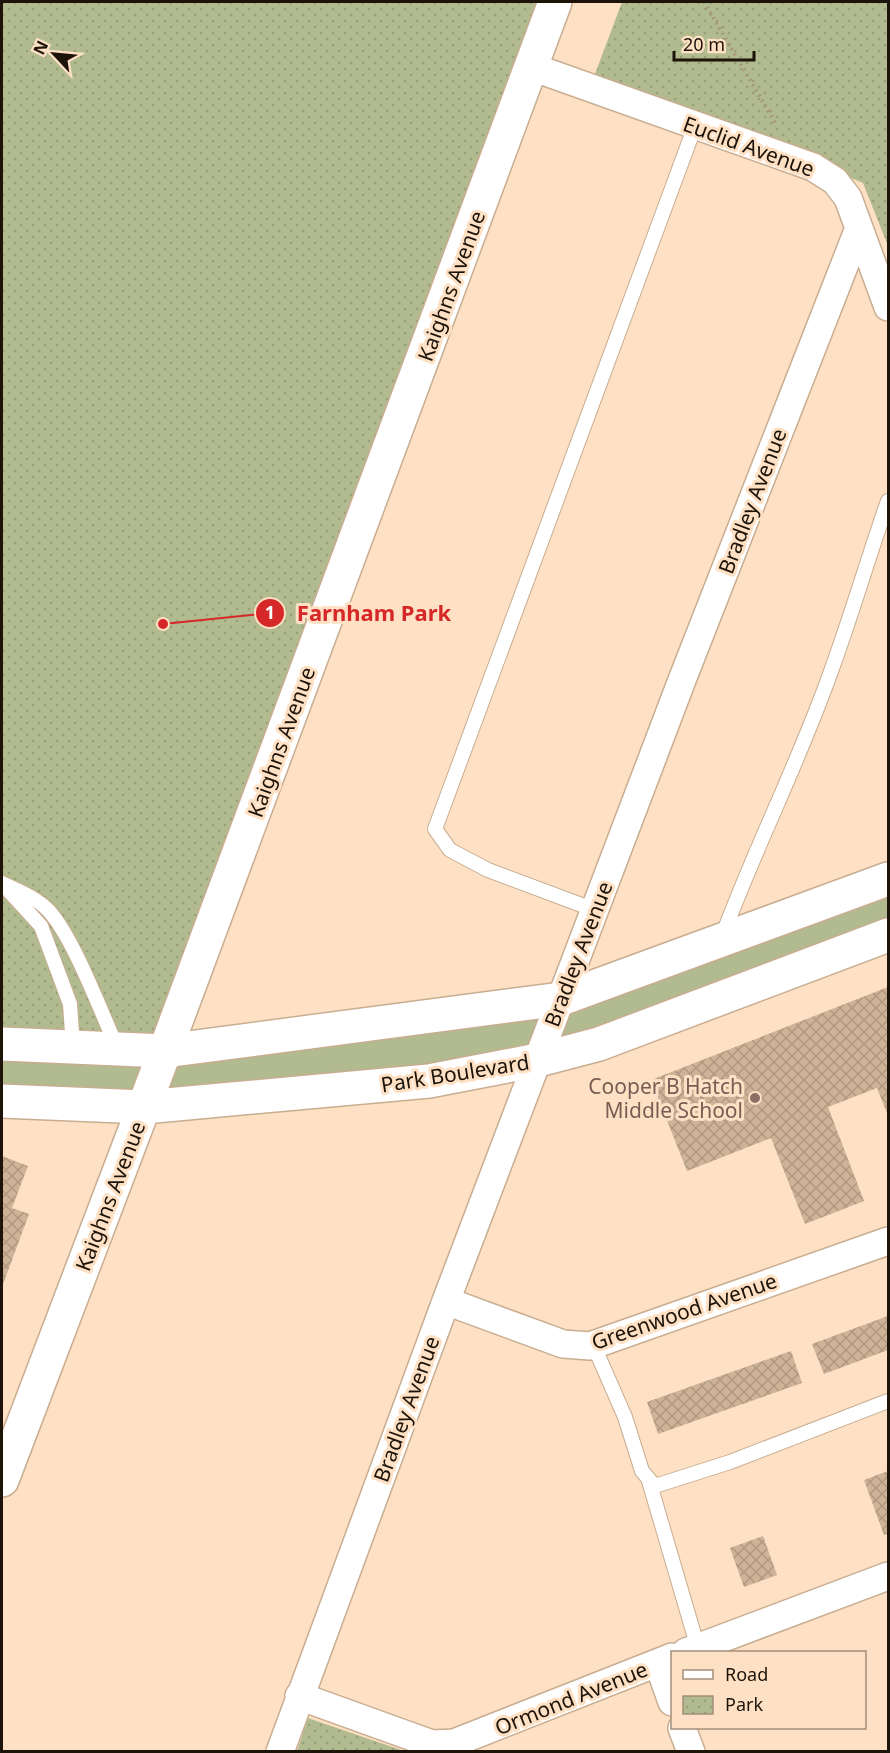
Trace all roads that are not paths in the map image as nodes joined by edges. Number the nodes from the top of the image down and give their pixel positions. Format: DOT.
graph roads {
  1 [pos="555,2"];
  2 [pos="532,67"];
  3 [pos="695,126"];
  4 [pos="859,228"];
  5 [pos="888,307"];
  6 [pos="888,501"];
  7 [pos="888,879"];
  8 [pos="2,884"];
  9 [pos="595,910"];
  10 [pos="888,935"];
  11 [pos="722,939"];
  12 [pos="561,999"];
  13 [pos="2,1044"];
  14 [pos="73,1047"];
  15 [pos="118,1049"];
  16 [pos="165,1051"];
  17 [pos="538,1060"];
  18 [pos="2,1101"];
  19 [pos="144,1107"];
  20 [pos="888,1241"];
  21 [pos="446,1301"];
  22 [pos="593,1344"];
  23 [pos="888,1401"];
  24 [pos="2,1480"];
  25 [pos="649,1481"];
  26 [pos="888,1576"];
  27 [pos="692,1650"];
  28 [pos="665,1660"];
  29 [pos="299,1696"];
  30 [pos="671,1696"];
  31 [pos="682,1729"];
  32 [pos="280,1752"];
  33 [pos="691,1752"];
  1 -- 2 [label="street, Kaighns Avenue"];
  2 -- 3 [label="street, Euclid Avenue"];
  2 -- 16 [label="street, Kaighns Avenue"];
  3 -- 4 [label="street, Euclid Avenue"];
  3 -- 9 [label="lane"];
  4 -- 5 [label="street, Euclid Avenue"];
  4 -- 9 [label="street, Bradley Avenue"];
  6 -- 11 [label="lane"];
  7 -- 11 [label="street"];
  8 -- 14 [label="lane"];
  8 -- 15 [label="lane"];
  9 -- 12 [label="street, Bradley Avenue"];
  10 -- 17 [label="street, Park Boulevard"];
  11 -- 12 [label="street"];
  12 -- 16 [label="street"];
  12 -- 17 [label="street, Bradley Avenue"];
  13 -- 14 [label="street"];
  14 -- 15 [label="street"];
  15 -- 16 [label="street"];
  16 -- 19 [label="street, Kaighns Avenue"];
  17 -- 19 [label="street, Park Boulevard"];
  17 -- 21 [label="street, Bradley Avenue"];
  18 -- 19 [label="street, Park Boulevard"];
  19 -- 24 [label="street, Kaighns Avenue"];
  20 -- 22 [label="street, Greenwood Avenue"];
  21 -- 22 [label="street, Greenwood Avenue"];
  21 -- 29 [label="street, Bradley Avenue"];
  22 -- 25 [label="lane"];
  23 -- 25 [label="lane"];
  25 -- 27 [label="lane"];
  26 -- 27 [label="street"];
  28 -- 29 [label="street, Ormond Avenue"];
  28 -- 30 [label="street"];
  29 -- 32 [label="street, Bradley Avenue"];
  31 -- 33 [label="street"];
}
